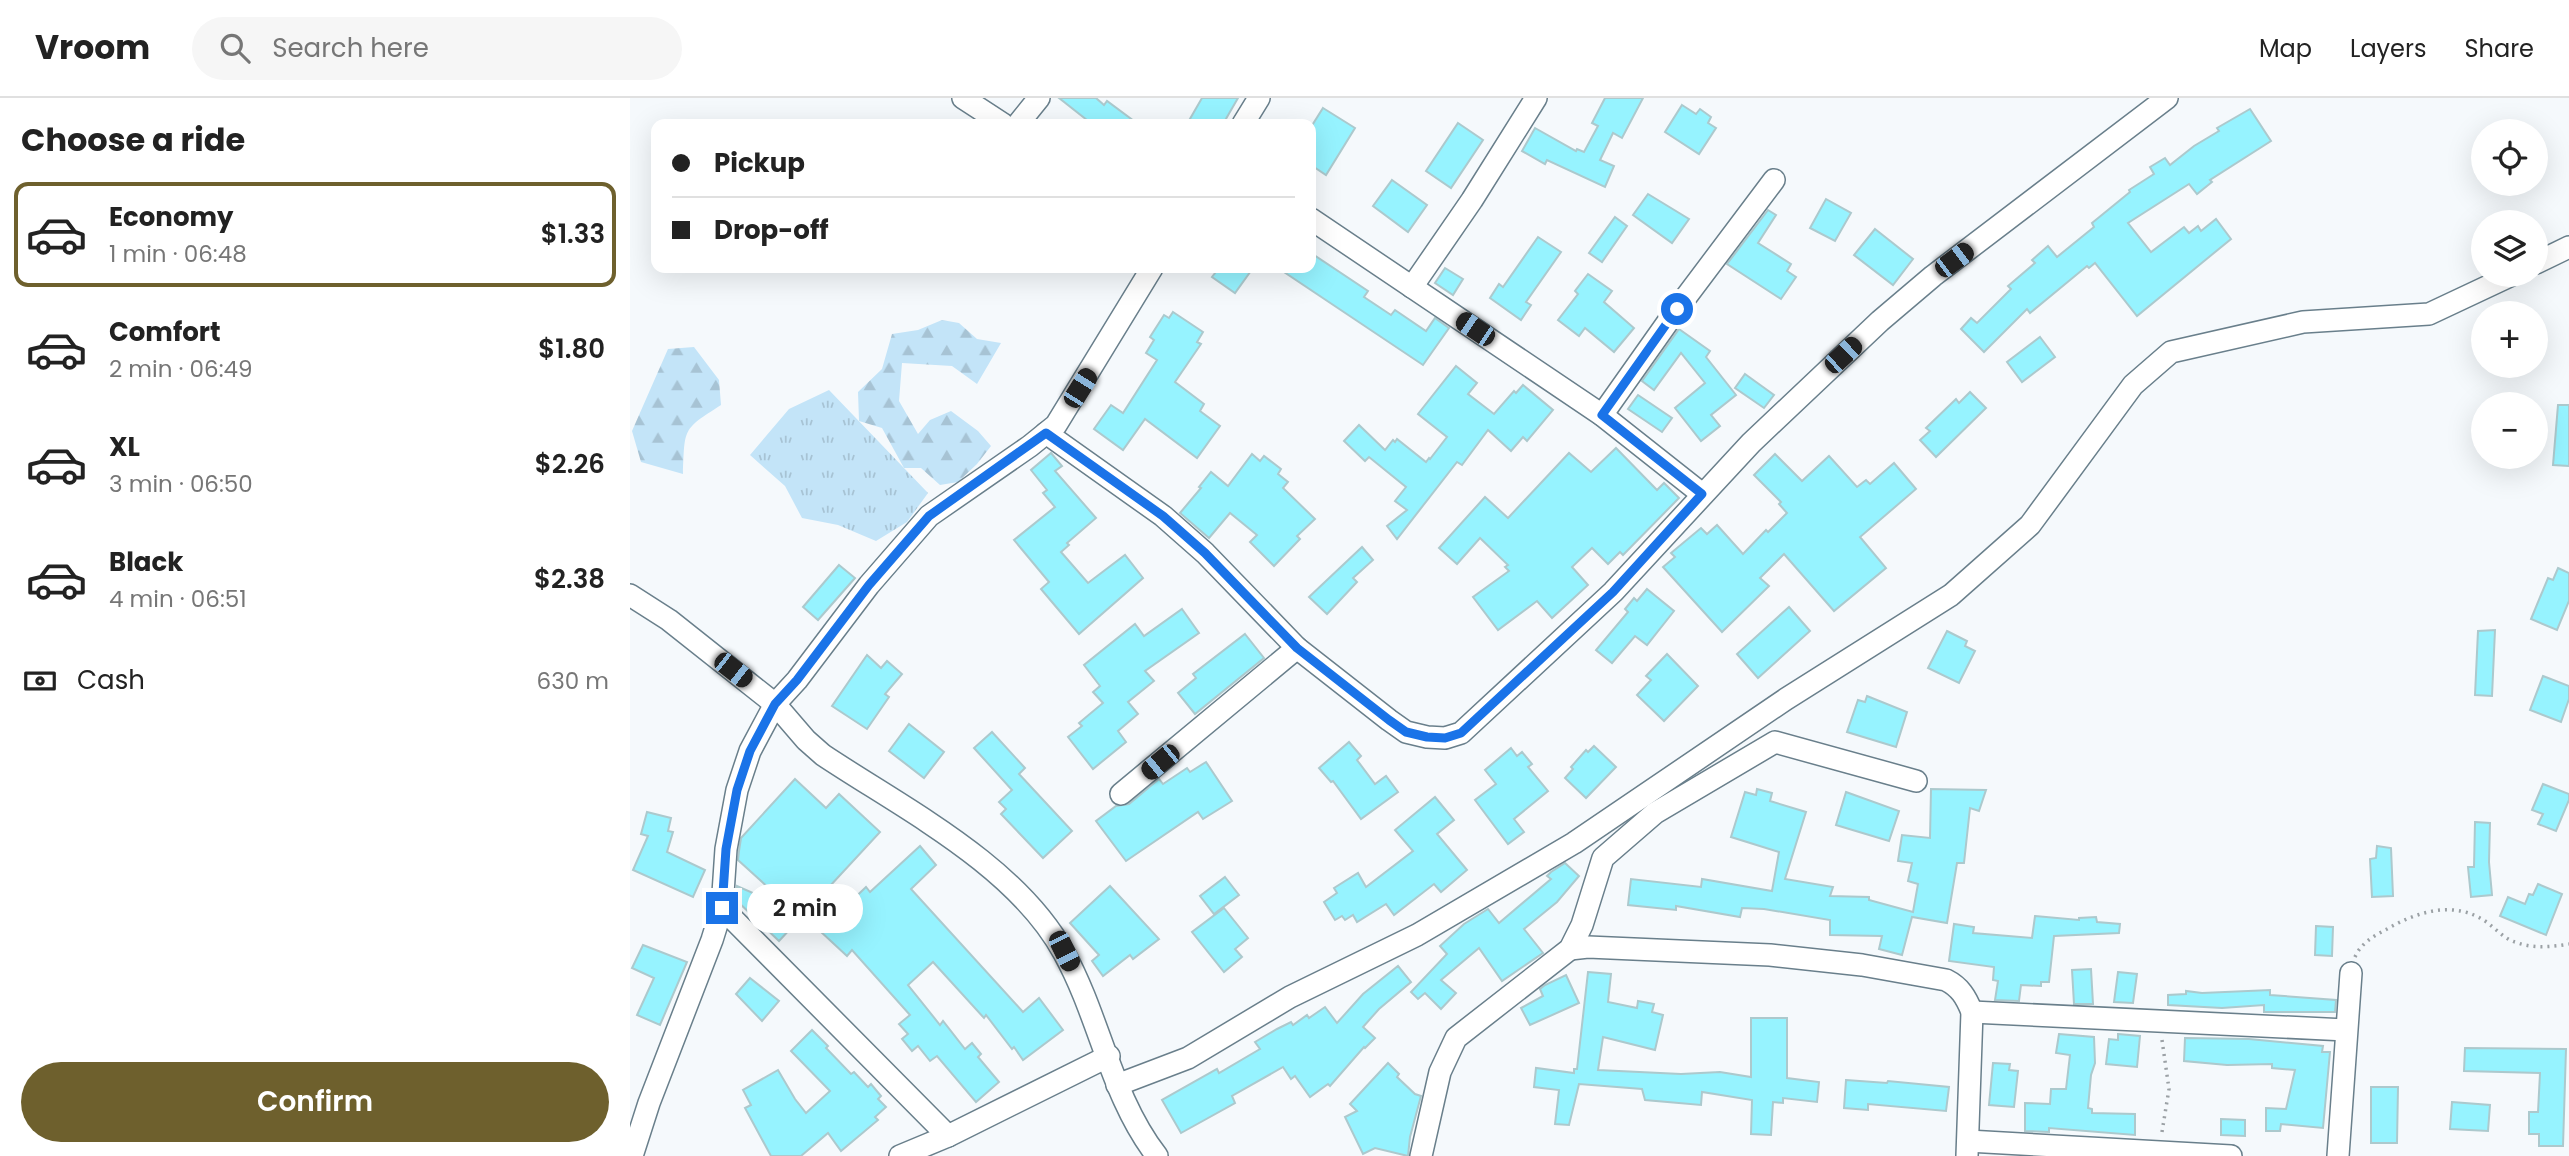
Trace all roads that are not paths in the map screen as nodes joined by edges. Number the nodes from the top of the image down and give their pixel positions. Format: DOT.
graph roads {
  1 [pos="963,98"];
  2 [pos="1039,98"];
  3 [pos="1259,98"];
  4 [pos="1535,98"];
  5 [pos="2167,98"];
  6 [pos="995,119"];
  7 [pos="1022,119"];
  8 [pos="1246,119"];
  9 [pos="1774,180"];
  10 [pos="1316,222"];
  11 [pos="2568,247"];
  12 [pos="2548,257"];
  13 [pos="1149,273"];
  14 [pos="1412,287"];
  15 [pos="2486,287"];
  16 [pos="1602,415"];
  17 [pos="1046,433"];
  18 [pos="1702,494"];
  19 [pos="630,595"];
  20 [pos="1297,648"];
  21 [pos="775,704"];
  22 [pos="1916,781"];
  23 [pos="1121,794"];
  24 [pos="722,908"];
  25 [pos="1570,949"];
  26 [pos="2351,973"];
  27 [pos="1972,1012"];
  28 [pos="2346,1030"];
  29 [pos="1108,1056"];
  30 [pos="1117,1085"];
  31 [pos="948,1136"];
  32 [pos="1967,1149"];
  33 [pos="632,1156"];
  34 [pos="900,1156"];
  35 [pos="1157,1156"];
  36 [pos="1421,1156"];
  37 [pos="2231,1156"];
  38 [pos="2337,1156"];
  1 -- 6 [label="street"];
  2 -- 7 [label="street"];
  3 -- 8 [label="street"];
  4 -- 14 [label="street"];
  5 -- 18 [label="street"];
  9 -- 16 [label="street"];
  10 -- 14 [label="street"];
  11 -- 12 [label="street"];
  13 -- 17 [label="street"];
  14 -- 16 [label="street"];
  15 -- 30 [label="street"];
  16 -- 18 [label="street"];
  17 -- 20 [label="street"];
  17 -- 21 [label="street"];
  18 -- 20 [label="street"];
  19 -- 21 [label="street"];
  20 -- 23 [label="street"];
  21 -- 24 [label="street"];
  21 -- 29 [label="street"];
  22 -- 25 [label="street"];
  24 -- 31 [label="street"];
  24 -- 33 [label="street"];
  25 -- 27 [label="street"];
  25 -- 36 [label="street"];
  26 -- 28 [label="street"];
  27 -- 28 [label="street"];
  27 -- 32 [label="street"];
  28 -- 38 [label="street"];
  29 -- 30 [label="street"];
  29 -- 31 [label="street"];
  30 -- 35 [label="street"];
  31 -- 34 [label="street"];
  32 -- 37 [label="street"];
}
